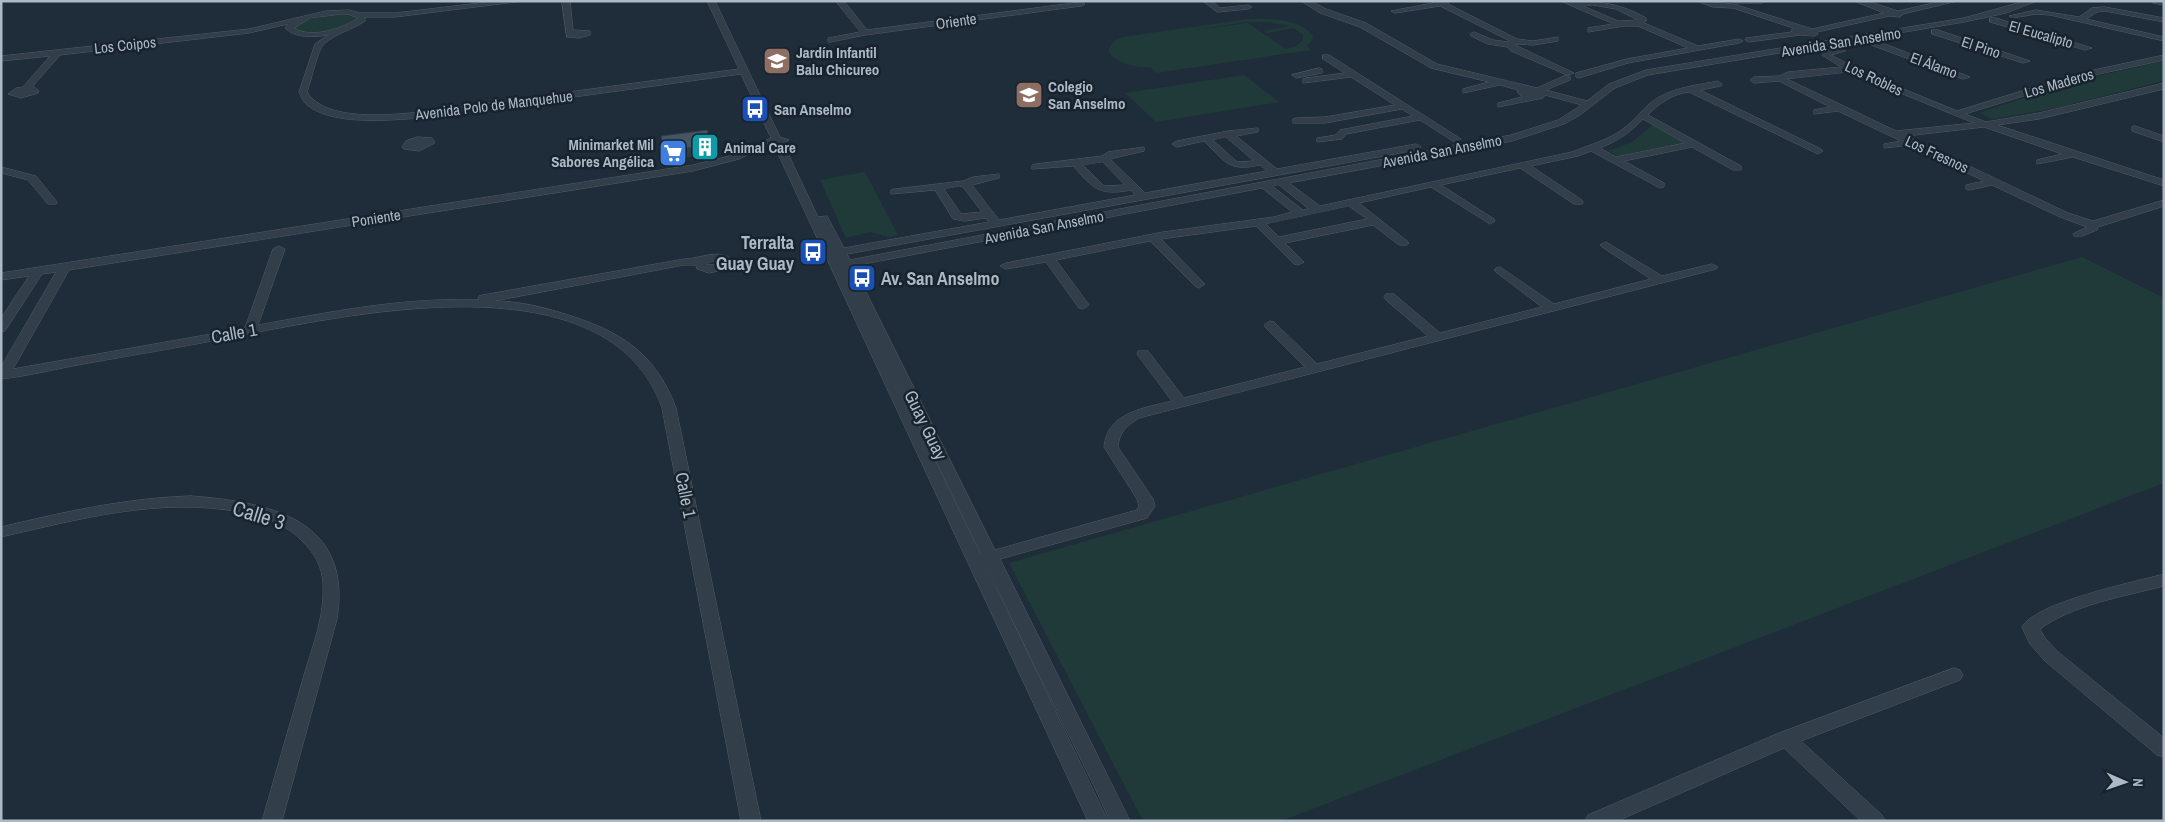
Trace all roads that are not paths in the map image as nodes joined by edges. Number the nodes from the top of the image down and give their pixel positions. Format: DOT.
graph roads {
  1 [pos="520,1"];
  2 [pos="566,1"];
  3 [pos="711,1"];
  4 [pos="840,1"];
  5 [pos="1207,1"];
  6 [pos="1305,1"];
  7 [pos="1453,1"];
  8 [pos="1564,1"];
  9 [pos="1700,1"];
  10 [pos="1762,1"];
  11 [pos="1857,1"];
  12 [pos="1953,1"];
  13 [pos="2033,1"];
  14 [pos="2156,1"];
  15 [pos="1437,2"];
  16 [pos="1596,2"];
  17 [pos="1735,3"];
  18 [pos="2164,3"];
  19 [pos="1045,4"];
  20 [pos="1081,4"];
  21 [pos="1574,5"];
  22 [pos="1721,6"];
  23 [pos="1248,7"];
  24 [pos="1395,11"];
  25 [pos="1701,12"];
  26 [pos="1892,13"];
  27 [pos="359,15"];
  28 [pos="394,15"];
  29 [pos="302,19"];
  30 [pos="2081,19"];
  31 [pos="1993,20"];
  32 [pos="2164,20"];
  33 [pos="1624,24"];
  34 [pos="1639,24"];
  35 [pos="355,25"];
  36 [pos="342,29"];
  37 [pos="1591,30"];
  38 [pos="249,31"];
  39 [pos="1802,31"];
  40 [pos="293,32"];
  41 [pos="865,32"];
  42 [pos="1935,32"];
  43 [pos="570,33"];
  44 [pos="725,33"];
  45 [pos="306,34"];
  46 [pos="1474,34"];
  47 [pos="1556,39"];
  48 [pos="2164,39"];
  49 [pos="831,40"];
  50 [pos="1749,40"];
  51 [pos="1739,41"];
  52 [pos="1513,43"];
  53 [pos="1874,43"];
  54 [pos="318,44"];
  55 [pos="1696,48"];
  56 [pos="2088,48"];
  57 [pos="57,53"];
  58 [pos="1326,57"];
  59 [pos="2164,57"];
  60 [pos="1,60"];
  61 [pos="2026,61"];
  62 [pos="1342,67"];
  63 [pos="1852,68"];
  64 [pos="744,71"];
  65 [pos="1352,74"];
  66 [pos="1570,75"];
  67 [pos="1966,77"];
  68 [pos="1781,78"];
  69 [pos="1754,80"];
  70 [pos="1306,81"];
  71 [pos="1494,81"];
  72 [pos="1718,84"];
  73 [pos="2164,86"];
  74 [pos="1317,88"];
  75 [pos="1691,88"];
  76 [pos="26,89"];
  77 [pos="1466,90"];
  78 [pos="757,92"];
  79 [pos="1532,93"];
  80 [pos="1501,105"];
  81 [pos="1404,106"];
  82 [pos="1585,106"];
  83 [pos="1840,108"];
  84 [pos="1817,112"];
  85 [pos="1956,114"];
  86 [pos="1642,116"];
  87 [pos="1421,117"];
  88 [pos="1325,120"];
  89 [pos="1296,122"];
  90 [pos="1985,124"];
  91 [pos="2134,129"];
  92 [pos="1255,130"];
  93 [pos="1344,132"];
  94 [pos="1228,134"];
  95 [pos="1896,135"];
  96 [pos="1206,138"];
  97 [pos="2164,139"];
  98 [pos="1320,140"];
  99 [pos="780,141"];
  100 [pos="1911,142"];
  101 [pos="1177,144"];
  102 [pos="1693,144"];
  103 [pos="1887,146"];
  104 [pos="1593,148"];
  105 [pos="1141,149"];
  106 [pos="1818,151"];
  107 [pos="2072,154"];
  108 [pos="1105,159"];
  109 [pos="1614,160"];
  110 [pos="1262,162"];
  111 [pos="2040,162"];
  112 [pos="1076,163"];
  113 [pos="1522,165"];
  114 [pos="1036,167"];
  115 [pos="1737,168"];
  116 [pos="1,170"];
  117 [pos="797,174"];
  118 [pos="995,176"];
  119 [pos="1278,177"];
  120 [pos="1994,181"];
  121 [pos="2164,183"];
  122 [pos="965,184"];
  123 [pos="1433,184"];
  124 [pos="1264,185"];
  125 [pos="1660,185"];
  126 [pos="938,187"];
  127 [pos="1970,187"];
  128 [pos="1133,188"];
  129 [pos="895,192"];
  130 [pos="1144,198"];
  131 [pos="52,202"];
  132 [pos="1351,202"];
  133 [pos="1578,202"];
  134 [pos="2164,203"];
  135 [pos="1318,210"];
  136 [pos="988,214"];
  137 [pos="1301,214"];
  138 [pos="1375,221"];
  139 [pos="1490,221"];
  140 [pos="1258,222"];
  141 [pos="996,225"];
  142 [pos="2093,225"];
  143 [pos="2078,234"];
  144 [pos="1153,237"];
  145 [pos="1277,241"];
  146 [pos="1403,243"];
  147 [pos="1606,245"];
  148 [pos="838,248"];
  149 [pos="279,249"];
  150 [pos="1049,258"];
  151 [pos="702,262"];
  152 [pos="1298,262"];
  153 [pos="841,265"];
  154 [pos="65,266"];
  155 [pos="1006,266"];
  156 [pos="1712,267"];
  157 [pos="1500,270"];
  158 [pos="38,271"];
  159 [pos="1,276"];
  160 [pos="1660,280"];
  161 [pos="1199,284"];
  162 [pos="1390,297"];
  163 [pos="468,303"];
  164 [pos="1083,305"];
  165 [pos="1552,308"];
  166 [pos="1270,325"];
  167 [pos="1,328"];
  168 [pos="250,330"];
  169 [pos="1437,337"];
  170 [pos="1143,354"];
  171 [pos="1314,369"];
  172 [pos="2,375"];
  173 [pos="1181,403"];
  174 [pos="1,532"];
  175 [pos="983,559"];
  176 [pos="2164,580"];
  177 [pos="1954,675"];
  178 [pos="1786,739"];
  179 [pos="2164,749"];
  180 [pos="272,821"];
  181 [pos="751,821"];
  182 [pos="1098,821"];
  183 [pos="1120,821"];
  184 [pos="1595,821"];
  185 [pos="1875,821"];
  1 -- 28 [label="street"];
  2 -- 43 [label="street"];
  3 -- 44 [label="street, Guay Guay"];
  4 -- 41 [label="street"];
  5 -- 23 [label="street"];
  6 -- 71 [label="street"];
  7 -- 15 [label="street"];
  8 -- 21 [label="street"];
  9 -- 22 [label="street"];
  10 -- 17 [label="street"];
  11 -- 26 [label="street"];
  12 -- 26 [label="street"];
  13 -- 82 [label="street, Avenida San Anselmo"];
  14 -- 18 [label="street"];
  15 -- 24 [label="street"];
  15 -- 52 [label="street"];
  16 -- 21 [label="street"];
  16 -- 34 [label="street"];
  17 -- 22 [label="street"];
  17 -- 39 [label="street"];
  19 -- 20 [label="street, Oriente"];
  19 -- 41 [label="street, Oriente"];
  21 -- 33 [label="street"];
  22 -- 25 [label="street"];
  26 -- 39 [label="street"];
  27 -- 28 [label="street"];
  27 -- 29 [label="street, Los Coipos"];
  27 -- 35 [label="street"];
  28 -- 35 [label="street"];
  29 -- 38 [label="street, Los Coipos"];
  29 -- 40 [label="street"];
  30 -- 31 [label="street, Los Robles"];
  30 -- 32 [label="street"];
  30 -- 48 [label="street, Los Robles"];
  31 -- 42 [label="street, Los Robles"];
  31 -- 56 [label="street, El Eucalipto"];
  33 -- 34 [label="street"];
  33 -- 37 [label="street"];
  34 -- 55 [label="street"];
  35 -- 36 [label="street"];
  36 -- 45 [label="street"];
  36 -- 54 [label="street"];
  38 -- 40 [label="street, Los Coipos"];
  38 -- 57 [label="street, Los Coipos"];
  39 -- 50 [label="street"];
  40 -- 45 [label="street, Los Coipos"];
  41 -- 49 [label="street, Oriente"];
  42 -- 53 [label="street, Los Robles"];
  42 -- 61 [label="street, El Pino"];
  44 -- 64 [label="street, Guay Guay"];
  44 -- 78 [label="street, Guay Guay"];
  45 -- 54 [label="street"];
  46 -- 52 [label="street"];
  47 -- 52 [label="street"];
  51 -- 55 [label="street"];
  52 -- 66 [label="street"];
  53 -- 63 [label="street, Los Robles"];
  53 -- 67 [label="street, El Álamo"];
  54 -- 64 [label="street, Avenida Polo de Manquehue"];
  55 -- 66 [label="street"];
  57 -- 60 [label="street, Los Coipos"];
  57 -- 76 [label="street"];
  58 -- 62 [label="street"];
  59 -- 85 [label="street, Los Maderos"];
  62 -- 65 [label="street"];
  62 -- 70 [label="street"];
  63 -- 68 [label="street"];
  63 -- 85 [label="street, Los Robles"];
  64 -- 78 [label="street, Guay Guay"];
  65 -- 70 [label="street"];
  65 -- 81 [label="street"];
  66 -- 79 [label="street"];
  68 -- 69 [label="street"];
  68 -- 83 [label="street, Los Fresnos"];
  70 -- 74 [label="street"];
  71 -- 77 [label="street"];
  71 -- 79 [label="street"];
  72 -- 75 [label="street"];
  73 -- 90 [label="street, Los Maderos"];
  75 -- 86 [label="street"];
  75 -- 106 [label="street"];
  78 -- 99 [label="street, Guay Guay"];
  79 -- 80 [label="street"];
  79 -- 82 [label="street"];
  81 -- 87 [label="street"];
  81 -- 88 [label="street"];
  82 -- 119 [label="street, Avenida San Anselmo"];
  83 -- 84 [label="street"];
  83 -- 95 [label="street, Los Fresnos"];
  85 -- 90 [label="street, Los Robles"];
  86 -- 102 [label="street"];
  86 -- 104 [label="street"];
  87 -- 93 [label="street"];
  87 -- 119 [label="street"];
  88 -- 89 [label="street"];
  88 -- 93 [label="street"];
  90 -- 95 [label="street, Los Maderos"];
  90 -- 107 [label="street, Los Robles"];
  91 -- 97 [label="street"];
  92 -- 94 [label="street"];
  93 -- 98 [label="street"];
  94 -- 96 [label="street"];
  94 -- 110 [label="street"];
  95 -- 100 [label="street, Los Fresnos"];
  96 -- 101 [label="street"];
  96 -- 110 [label="street"];
  99 -- 117 [label="street, Guay Guay"];
  99 -- 154 [label="street, Poniente"];
  100 -- 103 [label="street"];
  100 -- 120 [label="street, Los Fresnos"];
  102 -- 109 [label="street"];
  102 -- 115 [label="street"];
  104 -- 109 [label="street"];
  104 -- 113 [label="street"];
  105 -- 108 [label="street"];
  107 -- 111 [label="street"];
  107 -- 121 [label="street, Los Robles"];
  108 -- 112 [label="street"];
  108 -- 128 [label="street"];
  109 -- 125 [label="street"];
  110 -- 119 [label="street"];
  112 -- 114 [label="street"];
  112 -- 128 [label="street"];
  113 -- 123 [label="street"];
  113 -- 133 [label="street"];
  116 -- 131 [label="street"];
  117 -- 148 [label="street, Guay Guay"];
  117 -- 153 [label="street, Guay Guay"];
  118 -- 122 [label="street"];
  119 -- 124 [label="street, Avenida San Anselmo"];
  119 -- 130 [label="street"];
  119 -- 135 [label="street"];
  120 -- 127 [label="street"];
  120 -- 142 [label="street, Los Fresnos"];
  122 -- 126 [label="street"];
  122 -- 136 [label="street"];
  123 -- 132 [label="street"];
  123 -- 139 [label="street"];
  124 -- 137 [label="street"];
  124 -- 153 [label="street, Avenida San Anselmo"];
  126 -- 129 [label="street"];
  126 -- 136 [label="street"];
  128 -- 130 [label="street"];
  130 -- 141 [label="street"];
  132 -- 135 [label="street"];
  132 -- 138 [label="street"];
  134 -- 142 [label="street"];
  135 -- 137 [label="street"];
  136 -- 141 [label="street"];
  137 -- 140 [label="street"];
  138 -- 145 [label="street"];
  138 -- 146 [label="street"];
  140 -- 144 [label="street"];
  140 -- 145 [label="street"];
  141 -- 148 [label="street"];
  142 -- 143 [label="street"];
  144 -- 150 [label="street"];
  144 -- 161 [label="street"];
  145 -- 152 [label="street"];
  147 -- 160 [label="street"];
  148 -- 153 [label="street, Guay Guay"];
  149 -- 168 [label="street"];
  150 -- 155 [label="street"];
  150 -- 164 [label="street"];
  151 -- 163 [label="street, Calle 1"];
  153 -- 175 [label="street, Guay Guay"];
  154 -- 158 [label="street, Poniente"];
  154 -- 172 [label="street"];
  156 -- 160 [label="street"];
  157 -- 165 [label="street"];
  158 -- 159 [label="street, Poniente"];
  158 -- 167 [label="street"];
  160 -- 165 [label="street"];
  162 -- 169 [label="street"];
  163 -- 168 [label="street, Calle 1"];
  163 -- 181 [label="street, Calle 1"];
  165 -- 169 [label="street"];
  166 -- 171 [label="street"];
  168 -- 172 [label="street, Calle 1"];
  169 -- 171 [label="street"];
  170 -- 173 [label="street"];
  171 -- 173 [label="street"];
  173 -- 175 [label="street"];
  174 -- 180 [label="street, Calle 3"];
  175 -- 182 [label="street, Guay Guay"];
  175 -- 183 [label="street, Guay Guay"];
  176 -- 179 [label="street"];
  177 -- 178 [label="street"];
  178 -- 184 [label="street"];
  178 -- 185 [label="street"];
}
